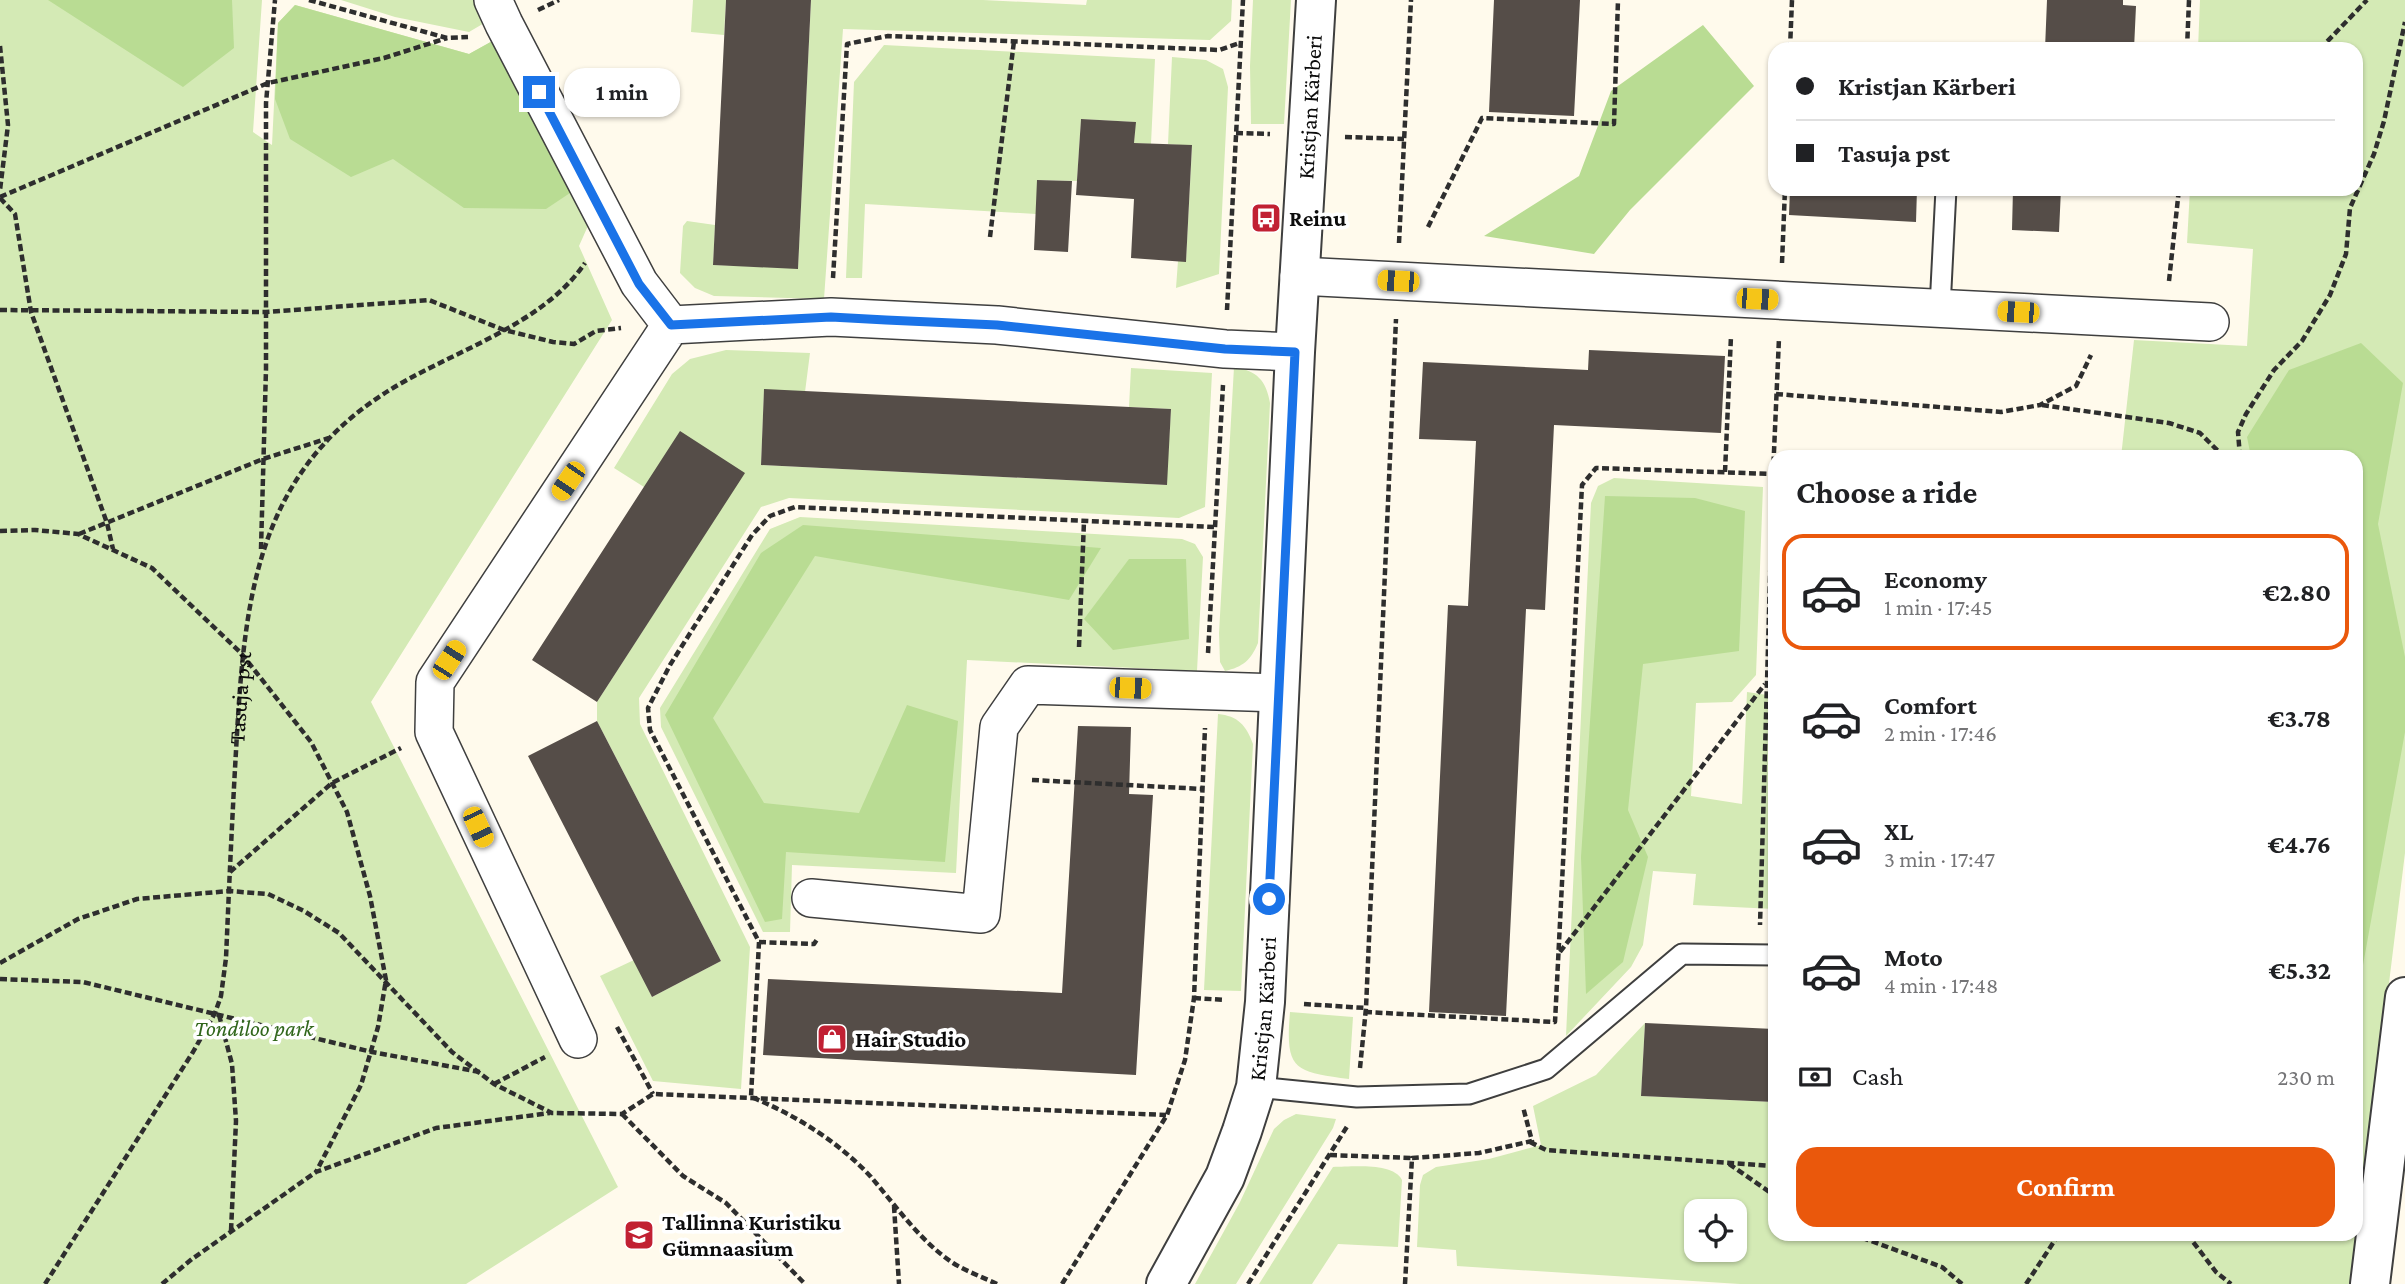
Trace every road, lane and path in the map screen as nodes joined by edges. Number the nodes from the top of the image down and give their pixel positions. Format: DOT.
graph roads {
  1 [pos="275,0"];
  2 [pos="309,0"];
  3 [pos="340,0"];
  4 [pos="1316,0"];
  5 [pos="1411,0"];
  6 [pos="1618,0"];
  7 [pos="1792,0"];
  8 [pos="2189,0"];
  9 [pos="2367,0"];
  10 [pos="333,6"];
  11 [pos="499,12"];
  12 [pos="2405,22"];
  13 [pos="447,38"];
  14 [pos="1014,41"];
  15 [pos="1790,42"];
  16 [pos="2187,42"];
  17 [pos="2327,42"];
  18 [pos="1241,43"];
  19 [pos="0,46"];
  20 [pos="268,82"];
  21 [pos="2363,179"];
  22 [pos="0,190"];
  23 [pos="1946,196"];
  24 [pos="2178,196"];
  25 [pos="2355,196"];
  26 [pos="0,197"];
  27 [pos="609,227"];
  28 [pos="1428,227"];
  29 [pos="990,237"];
  30 [pos="1299,276"];
  31 [pos="1398,281"];
  32 [pos="1732,298"];
  33 [pos="1940,308"];
  34 [pos="0,310"];
  35 [pos="32,312"];
  36 [pos="266,312"];
  37 [pos="2096,316"];
  38 [pos="831,317"];
  39 [pos="2166,320"];
  40 [pos="2210,322"];
  41 [pos="671,325"];
  42 [pos="504,330"];
  43 [pos="1295,352"];
  44 [pos="1776,394"];
  45 [pos="2040,405"];
  46 [pos="331,437"];
  47 [pos="2217,450"];
  48 [pos="2239,450"];
  49 [pos="263,459"];
  50 [pos="1725,472"];
  51 [pos="1768,474"];
  52 [pos="1084,521"];
  53 [pos="107,523"];
  54 [pos="1214,527"];
  55 [pos="0,531"];
  56 [pos="78,534"];
  57 [pos="113,550"];
  58 [pos="261,554"];
  59 [pos="1768,638"];
  60 [pos="242,653"];
  61 [pos="1766,683"];
  62 [pos="1078,687"];
  63 [pos="1279,693"];
  64 [pos="434,732"];
  65 [pos="994,779"];
  66 [pos="332,783"];
  67 [pos="1203,789"];
  68 [pos="230,872"];
  69 [pos="229,891"];
  70 [pos="811,898"];
  71 [pos="1558,954"];
  72 [pos="1767,955"];
  73 [pos="0,963"];
  74 [pos="0,979"];
  75 [pos="386,979"];
  76 [pos="2405,997"];
  77 [pos="1365,1012"];
  78 [pos="217,1014"];
  79 [pos="578,1039"];
  80 [pos="372,1052"];
  81 [pos="481,1072"];
  82 [pos="1516,1079"];
  83 [pos="1256,1087"];
  84 [pos="751,1097"];
  85 [pos="1357,1097"];
  86 [pos="552,1113"];
  87 [pos="622,1114"];
  88 [pos="1167,1115"];
  89 [pos="1529,1142"];
  90 [pos="1329,1156"];
  91 [pos="1412,1158"];
  92 [pos="1728,1163"];
  93 [pos="1768,1166"];
  94 [pos="316,1172"];
  95 [pos="1768,1191"];
  96 [pos="894,1206"];
  97 [pos="231,1231"];
  98 [pos="1871,1241"];
  99 [pos="2054,1241"];
  100 [pos="2192,1241"];
  101 [pos="45,1284"];
  102 [pos="162,1284"];
  103 [pos="805,1284"];
  104 [pos="899,1284"];
  105 [pos="996,1284"];
  106 [pos="1166,1284"];
  107 [pos="1248,1284"];
  108 [pos="1405,1284"];
  109 [pos="1962,1284"];
  110 [pos="2026,1284"];
  111 [pos="2231,1284"];
  112 [pos="2370,1284"];
  1 -- 20 [label="path"];
  2 -- 10 [label="path"];
  3 -- 10 [label="path"];
  4 -- 30 [label="street, Kristjan Kärberi"];
  5 -- 31 [label="path"];
  6 -- 28 [label="path"];
  7 -- 15 [label="path"];
  8 -- 16 [label="path"];
  9 -- 17 [label="path"];
  10 -- 13 [label="path"];
  11 -- 13 [label="path"];
  11 -- 27 [label="street"];
  12 -- 21 [label="path"];
  13 -- 20 [label="path"];
  14 -- 18 [label="path"];
  14 -- 29 [label="path"];
  14 -- 38 [label="path"];
  19 -- 22 [label="path"];
  20 -- 26 [label="path"];
  20 -- 36 [label="path"];
  23 -- 33 [label="lane"];
  24 -- 39 [label="path"];
  25 -- 48 [label="path"];
  26 -- 35 [label="path"];
  27 -- 41 [label="street"];
  27 -- 42 [label="path, Tasuja pst"];
  30 -- 31 [label="street"];
  30 -- 43 [label="street, Kristjan Kärberi"];
  31 -- 32 [label="street"];
  31 -- 77 [label="path"];
  32 -- 33 [label="street"];
  32 -- 50 [label="path"];
  33 -- 37 [label="street"];
  34 -- 35 [label="path"];
  35 -- 36 [label="path"];
  35 -- 53 [label="path"];
  36 -- 42 [label="path"];
  36 -- 49 [label="path"];
  37 -- 39 [label="street"];
  37 -- 45 [label="path"];
  38 -- 41 [label="street"];
  38 -- 43 [label="street"];
  39 -- 40 [label="street"];
  41 -- 42 [label="path"];
  41 -- 64 [label="street"];
  42 -- 46 [label="path, Tasuja pst"];
  43 -- 63 [label="street, Kristjan Kärberi"];
  44 -- 45 [label="path"];
  45 -- 47 [label="path"];
  46 -- 49 [label="path"];
  46 -- 58 [label="path, Tasuja pst"];
  49 -- 53 [label="path"];
  49 -- 58 [label="path"];
  50 -- 51 [label="path"];
  50 -- 71 [label="path"];
  52 -- 54 [label="path"];
  52 -- 62 [label="path"];
  52 -- 84 [label="path"];
  53 -- 56 [label="path"];
  53 -- 57 [label="path"];
  55 -- 56 [label="path"];
  56 -- 57 [label="path"];
  57 -- 60 [label="path"];
  58 -- 60 [label="path, Tasuja pst"];
  59 -- 61 [label="path"];
  60 -- 66 [label="path"];
  60 -- 68 [label="path, Tasuja pst"];
  61 -- 71 [label="path"];
  61 -- 72 [label="path"];
  62 -- 63 [label="street"];
  62 -- 65 [label="street"];
  63 -- 83 [label="street, Kristjan Kärberi"];
  64 -- 66 [label="path"];
  64 -- 79 [label="street"];
  65 -- 67 [label="path"];
  65 -- 70 [label="street"];
  66 -- 68 [label="path"];
  66 -- 75 [label="path"];
  68 -- 69 [label="path, Tasuja pst"];
  69 -- 73 [label="path"];
  69 -- 75 [label="path"];
  69 -- 78 [label="path, Tasuja pst"];
  71 -- 77 [label="path"];
  72 -- 82 [label="lane"];
  74 -- 78 [label="path"];
  75 -- 80 [label="path"];
  75 -- 81 [label="path"];
  76 -- 112 [label="street"];
  77 -- 85 [label="path"];
  78 -- 80 [label="path"];
  78 -- 97 [label="path"];
  78 -- 101 [label="path, Tasuja pst"];
  80 -- 81 [label="path"];
  80 -- 94 [label="path"];
  81 -- 86 [label="path"];
  82 -- 85 [label="lane"];
  82 -- 89 [label="path"];
  83 -- 85 [label="lane"];
  83 -- 106 [label="street, Kristjan Kärberi"];
  84 -- 87 [label="path"];
  84 -- 88 [label="path"];
  84 -- 96 [label="path"];
  85 -- 90 [label="path"];
  86 -- 87 [label="path"];
  86 -- 94 [label="path"];
  87 -- 103 [label="path"];
  89 -- 91 [label="path"];
  89 -- 92 [label="path"];
  90 -- 91 [label="path"];
  90 -- 107 [label="path"];
  91 -- 108 [label="path"];
  92 -- 93 [label="path"];
  92 -- 95 [label="path"];
  94 -- 97 [label="path"];
  96 -- 104 [label="path"];
  96 -- 105 [label="path"];
  97 -- 102 [label="path"];
  98 -- 109 [label="path"];
  99 -- 110 [label="path"];
  100 -- 111 [label="path"];
}
